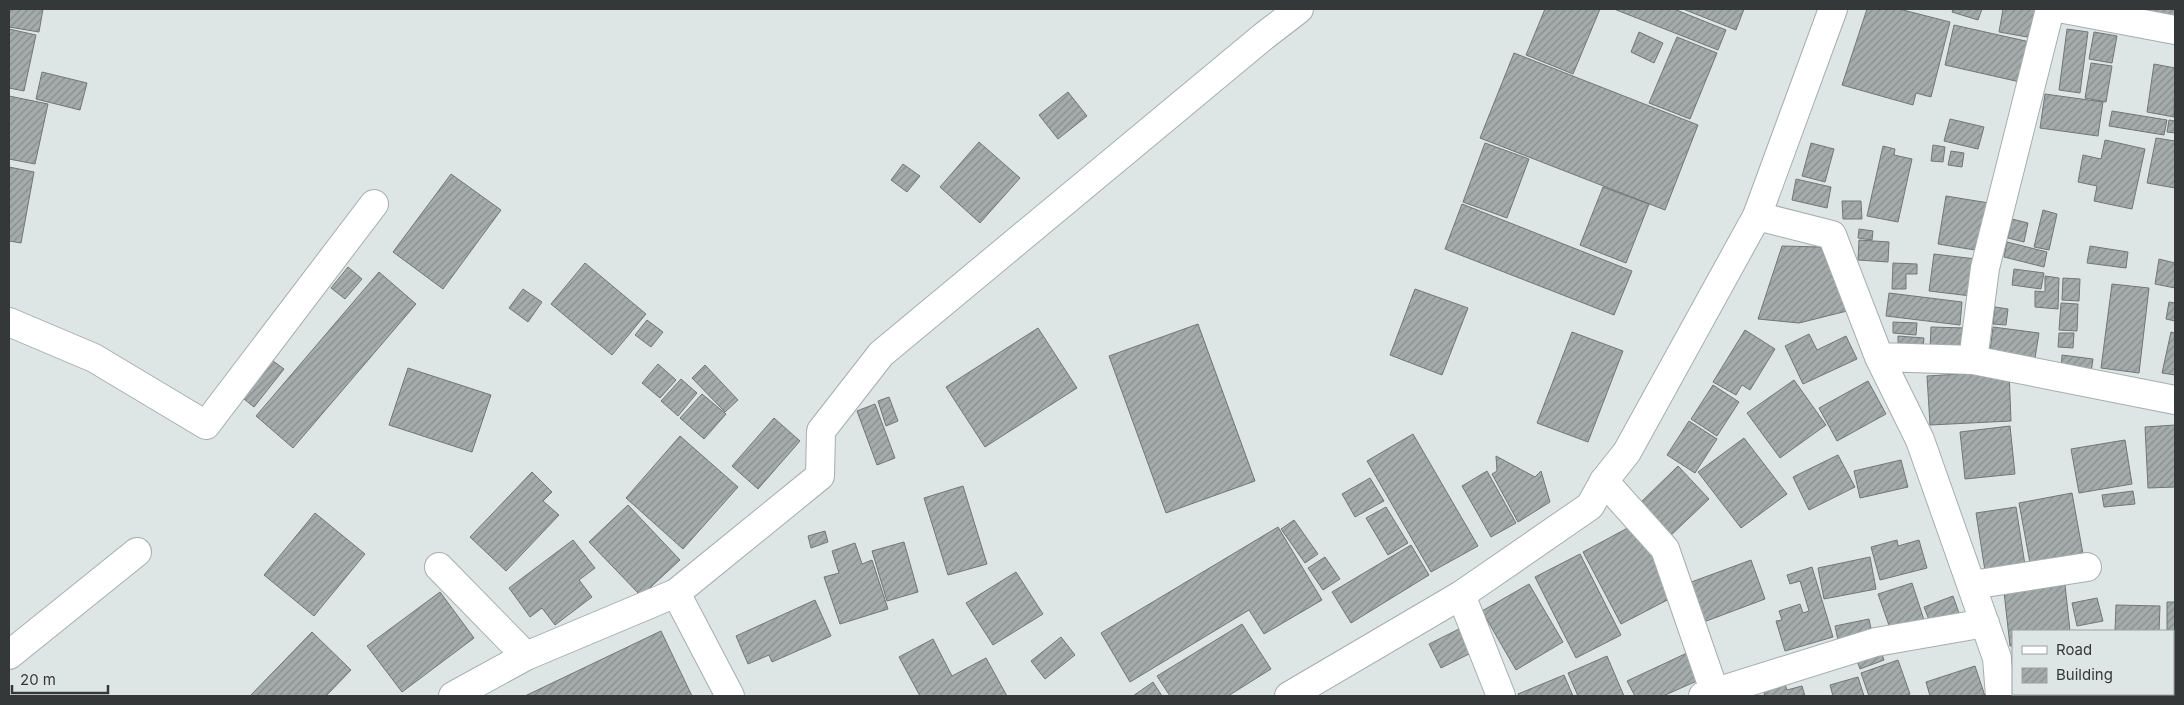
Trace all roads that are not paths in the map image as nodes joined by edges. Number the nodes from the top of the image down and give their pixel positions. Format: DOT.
graph roads {
  1 [pos="1299,9"];
  2 [pos="1833,9"];
  3 [pos="2050,9"];
  4 [pos="2064,9"];
  5 [pos="2175,30"];
  6 [pos="374,204"];
  7 [pos="1757,216"];
  8 [pos="9,322"];
  9 [pos="1879,357"];
  10 [pos="1974,360"];
  11 [pos="2175,400"];
  12 [pos="1604,481"];
  13 [pos="137,552"];
  14 [pos="439,567"];
  15 [pos="2087,567"];
  16 [pos="1972,585"];
  17 [pos="676,593"];
  18 [pos="1461,595"];
  19 [pos="1985,623"];
  20 [pos="9,655"];
  21 [pos="526,656"];
  22 [pos="1711,695"];
  23 [pos="453,696"];
  24 [pos="730,696"];
  25 [pos="1289,696"];
  26 [pos="1501,696"];
  27 [pos="2000,696"];
  1 -- 17 [label="street"];
  2 -- 7 [label="street"];
  3 -- 10 [label="street"];
  4 -- 5 [label="street"];
  6 -- 8 [label="street"];
  7 -- 9 [label="street"];
  7 -- 12 [label="street"];
  9 -- 10 [label="street"];
  9 -- 16 [label="street"];
  10 -- 11 [label="street"];
  12 -- 18 [label="street"];
  12 -- 22 [label="street"];
  13 -- 20 [label="street"];
  14 -- 21 [label="street"];
  15 -- 16 [label="street"];
  16 -- 19 [label="street"];
  17 -- 21 [label="street"];
  17 -- 24 [label="street"];
  18 -- 25 [label="street"];
  18 -- 26 [label="street"];
  19 -- 22 [label="street"];
  19 -- 27 [label="street"];
  21 -- 23 [label="street"];
}
